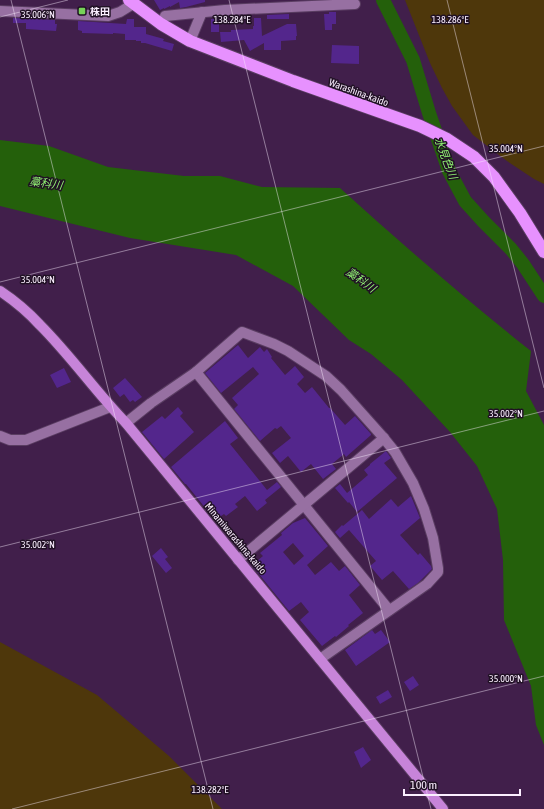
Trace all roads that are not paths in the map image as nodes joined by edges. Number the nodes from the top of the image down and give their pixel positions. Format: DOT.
graph roads {
  1 [pos="131,2"];
  2 [pos="355,4"];
  3 [pos="0,11"];
  4 [pos="202,12"];
  5 [pos="165,16"];
  6 [pos="190,41"];
  7 [pos="544,252"];
  8 [pos="0,291"];
  9 [pos="196,372"];
  10 [pos="110,407"];
  11 [pos="126,423"];
  12 [pos="0,436"];
  13 [pos="384,438"];
  14 [pos="304,505"];
  15 [pos="238,560"];
  16 [pos="389,610"];
  17 [pos="320,659"];
  18 [pos="443,809"];
  1 -- 3 [label="street"];
  1 -- 6 [label="highway, Warashina-kaido"];
  2 -- 4 [label="street"];
  4 -- 5 [label="street"];
  4 -- 6 [label="street"];
  6 -- 7 [label="highway, Warashina-kaido"];
  8 -- 10 [label="main road, Minamiwarashina-kaido"];
  9 -- 11 [label="street"];
  9 -- 13 [label="street"];
  9 -- 14 [label="street"];
  10 -- 11 [label="main road, Minamiwarashina-kaido"];
  10 -- 12 [label="street"];
  11 -- 15 [label="main road, Minamiwarashina-kaido"];
  13 -- 14 [label="street"];
  13 -- 16 [label="street"];
  14 -- 15 [label="street"];
  14 -- 16 [label="street"];
  15 -- 17 [label="main road, Minamiwarashina-kaido"];
  16 -- 17 [label="street"];
  17 -- 18 [label="main road, Minamiwarashina-kaido"];
}
